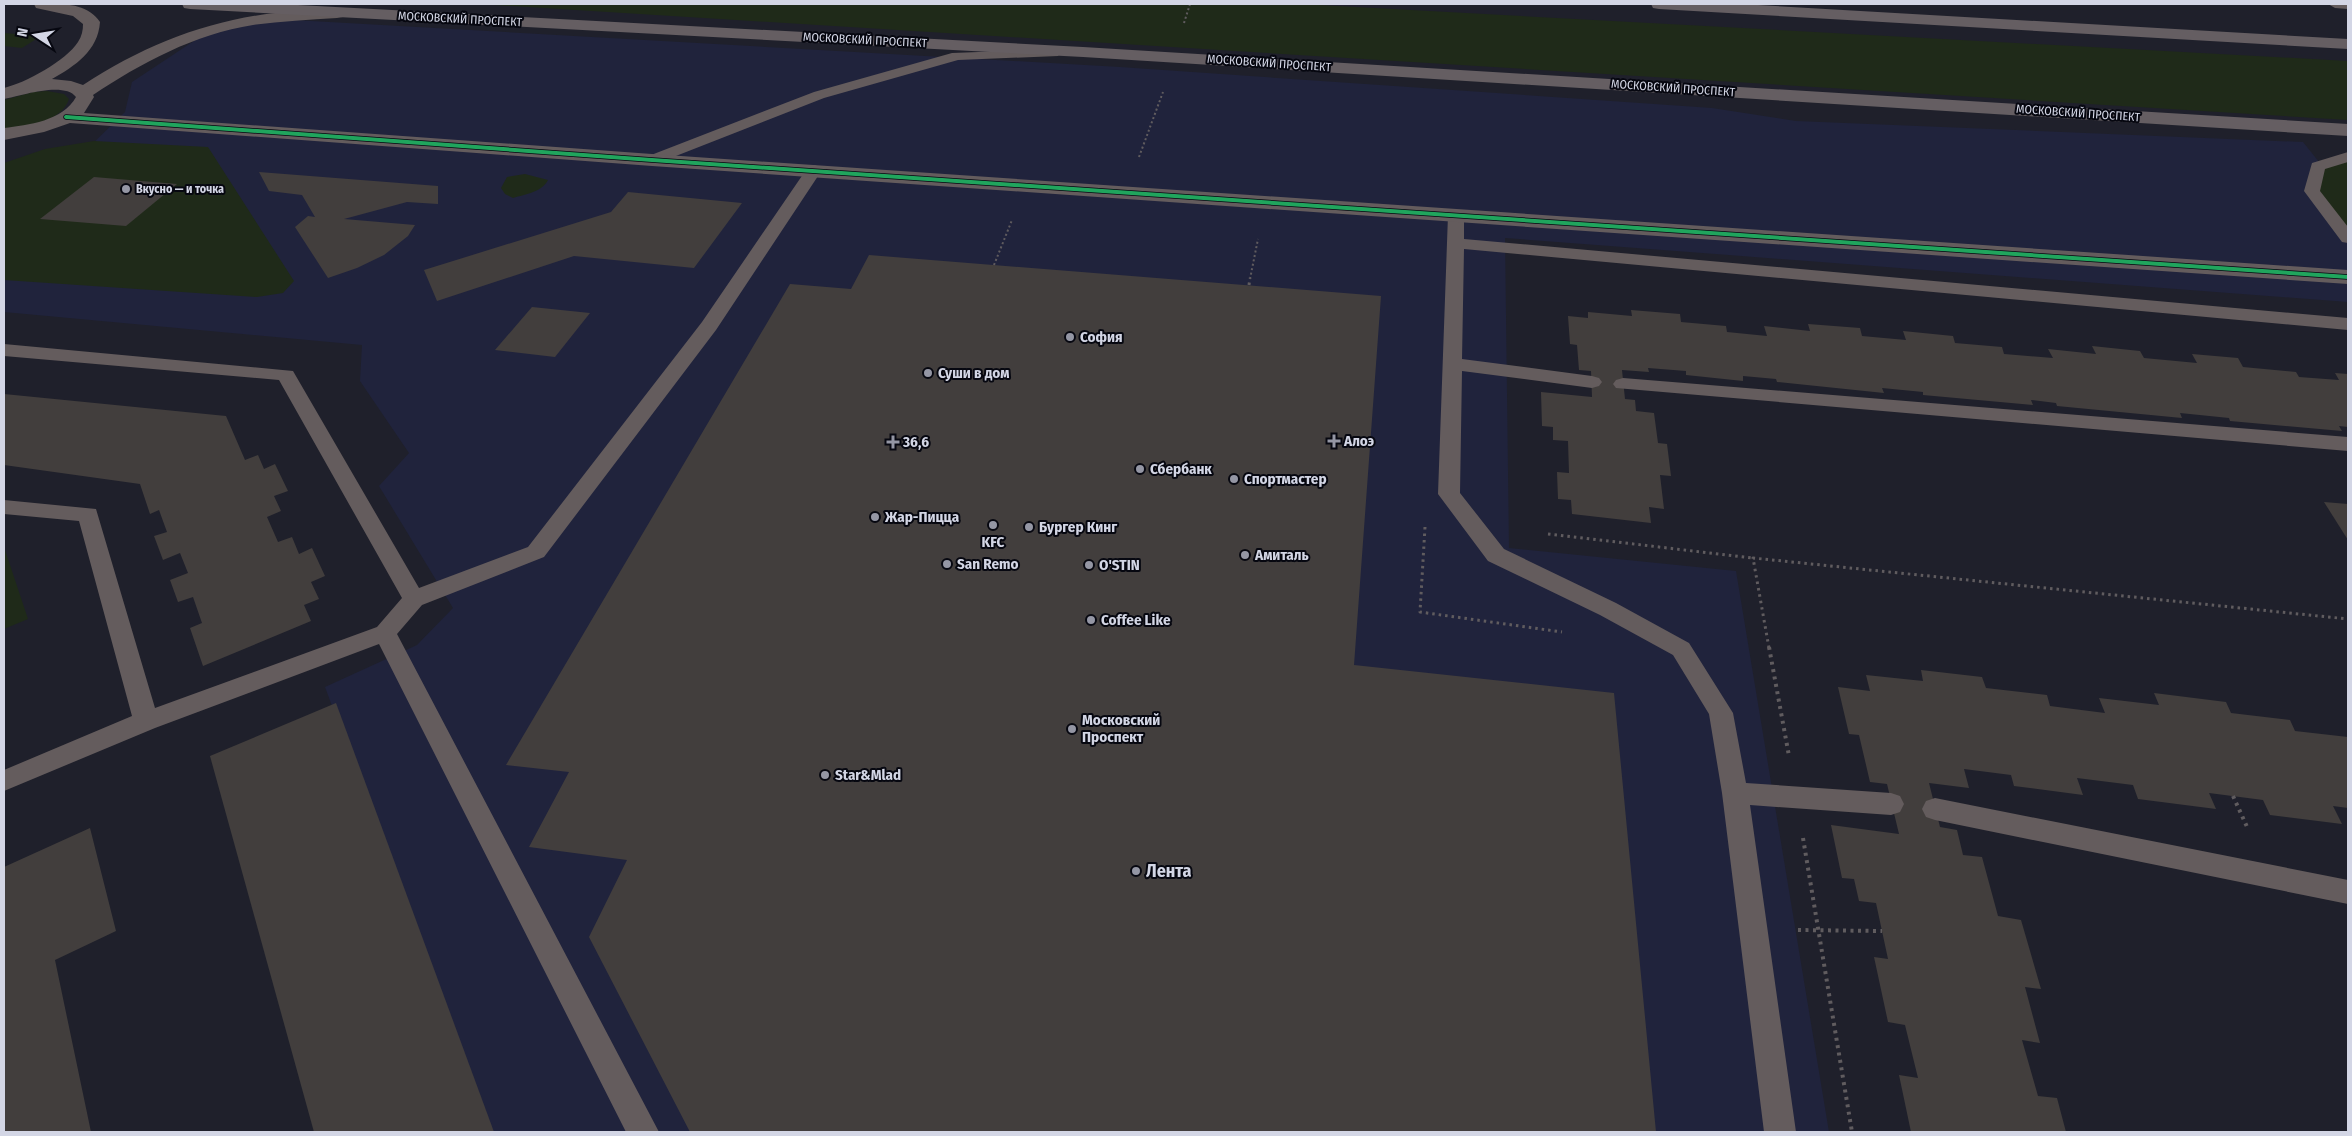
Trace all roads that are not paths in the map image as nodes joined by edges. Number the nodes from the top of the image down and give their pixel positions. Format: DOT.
graph roads {
  1 [pos="42,4"];
  2 [pos="190,4"];
  3 [pos="1659,4"];
  4 [pos="337,13"];
  5 [pos="2348,44"];
  6 [pos="1083,52"];
  7 [pos="22,88"];
  8 [pos="84,92"];
  9 [pos="4,94"];
  10 [pos="66,117"];
  11 [pos="2348,130"];
  12 [pos="4,134"];
  13 [pos="2348,157"];
  14 [pos="652,160"];
  15 [pos="814,170"];
  16 [pos="1456,215"];
  17 [pos="2348,237"];
  18 [pos="1455,243"];
  19 [pos="2348,277"];
  20 [pos="2348,324"];
  21 [pos="4,350"];
  22 [pos="1453,364"];
  23 [pos="1592,382"];
  24 [pos="1623,384"];
  25 [pos="2348,444"];
  26 [pos="4,507"];
  27 [pos="414,599"];
  28 [pos="386,634"];
  29 [pos="146,721"];
  30 [pos="4,781"];
  31 [pos="1736,793"];
  32 [pos="1891,804"];
  33 [pos="1935,809"];
  34 [pos="2348,892"];
  35 [pos="643,1132"];
  36 [pos="1780,1132"];
  1 -- 7 [label="street"];
  2 -- 4 [label="main road, МОСКОВСКИЙ ПРОСПЕКТ"];
  3 -- 5 [label="main road"];
  4 -- 6 [label="main road, МОСКОВСКИЙ ПРОСПЕКТ"];
  4 -- 8 [label="street"];
  6 -- 11 [label="main road, МОСКОВСКИЙ ПРОСПЕКТ"];
  6 -- 14 [label="lane"];
  7 -- 8 [label="street"];
  7 -- 9 [label="street"];
  8 -- 10 [label="street"];
  10 -- 12 [label="street"];
  10 -- 14 [label="street"];
  13 -- 17 [label="lane"];
  14 -- 15 [label="street"];
  15 -- 16 [label="street"];
  15 -- 27 [label="lane"];
  16 -- 18 [label="lane"];
  16 -- 19 [label="street"];
  18 -- 20 [label="lane"];
  18 -- 22 [label="lane"];
  21 -- 27 [label="lane"];
  22 -- 23 [label="lane"];
  22 -- 31 [label="lane"];
  24 -- 25 [label="lane"];
  26 -- 29 [label="lane"];
  27 -- 28 [label="lane"];
  28 -- 29 [label="lane"];
  28 -- 35 [label="lane"];
  29 -- 30 [label="lane"];
  31 -- 32 [label="lane"];
  31 -- 36 [label="lane"];
  33 -- 34 [label="lane"];
}
